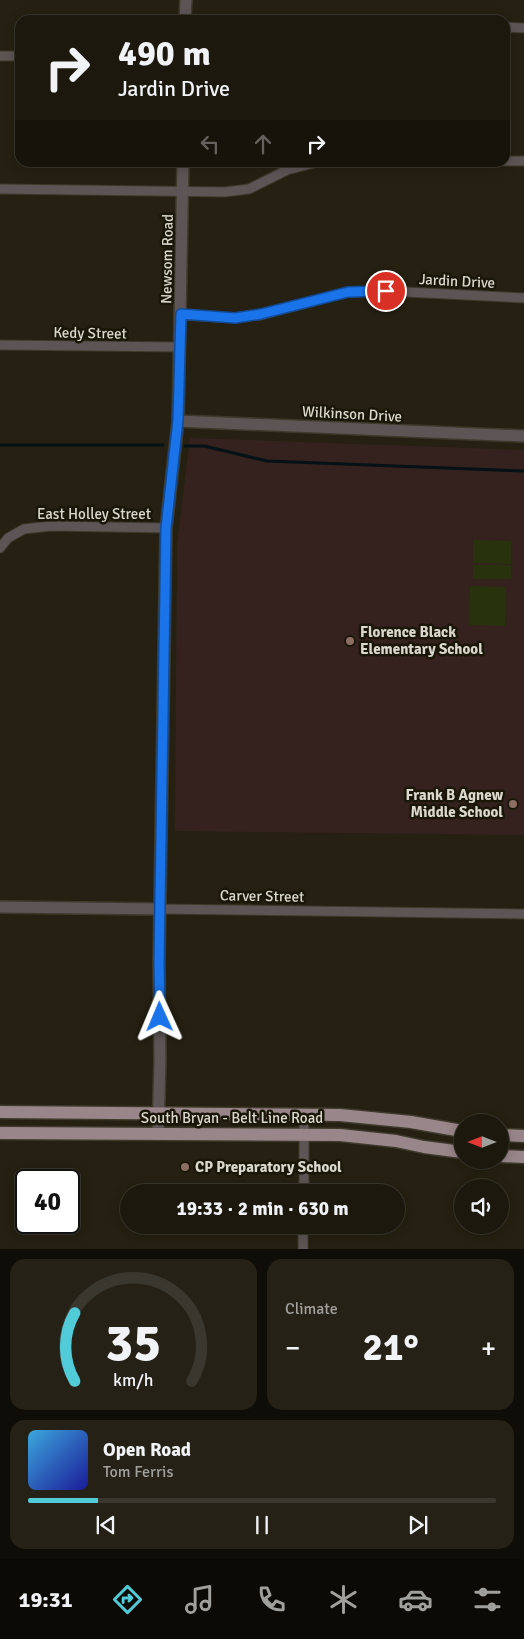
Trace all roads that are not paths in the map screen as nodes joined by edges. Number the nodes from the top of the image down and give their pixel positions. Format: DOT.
graph roads {
  1 [pos="186,0"];
  2 [pos="185,15"];
  3 [pos="510,27"];
  4 [pos="524,28"];
  5 [pos="0,56"];
  6 [pos="15,56"];
  7 [pos="510,161"];
  8 [pos="524,161"];
  9 [pos="183,167"];
  10 [pos="299,167"];
  11 [pos="0,189"];
  12 [pos="182,191"];
  13 [pos="524,298"];
  14 [pos="181,314"];
  15 [pos="0,345"];
  16 [pos="180,347"];
  17 [pos="178,420"];
  18 [pos="524,436"];
  19 [pos="166,528"];
  20 [pos="0,548"];
  21 [pos="0,907"];
  22 [pos="160,910"];
  23 [pos="524,914"];
  24 [pos="0,1112"];
  25 [pos="64,1113"];
  26 [pos="159,1113"];
  27 [pos="304,1114"];
  28 [pos="454,1130"];
  29 [pos="0,1133"];
  30 [pos="64,1134"];
  31 [pos="158,1134"];
  32 [pos="304,1135"];
  33 [pos="509,1135"];
  34 [pos="524,1136"];
  35 [pos="454,1151"];
  36 [pos="509,1156"];
  37 [pos="524,1157"];
  38 [pos="304,1184"];
  39 [pos="304,1234"];
  40 [pos="303,1249"];
  1 -- 2 [label="street"];
  3 -- 4 [label="street"];
  5 -- 6 [label="street"];
  7 -- 8 [label="street"];
  9 -- 12 [label="street, Newsom Road"];
  10 -- 12 [label="street"];
  11 -- 12 [label="street"];
  12 -- 14 [label="street, Newsom Road"];
  13 -- 14 [label="street, Jardin Drive"];
  14 -- 16 [label="street, Newsom Road"];
  15 -- 16 [label="street, Kedy Street"];
  16 -- 17 [label="street, Newsom Road"];
  17 -- 18 [label="street, Wilkinson Drive"];
  17 -- 19 [label="street, Newsom Road"];
  19 -- 20 [label="street, East Holley Street"];
  19 -- 22 [label="street, Newsom Road"];
  21 -- 22 [label="street, Carver Street"];
  22 -- 23 [label="street, Carver Street"];
  22 -- 26 [label="street, Newsom Road"];
  24 -- 25 [label="main road, South Bryan - Belt Line Road"];
  25 -- 26 [label="main road, South Bryan - Belt Line Road"];
  25 -- 30 [label="main road"];
  26 -- 27 [label="main road, South Bryan - Belt Line Road"];
  26 -- 31 [label="street, Newsom Road"];
  27 -- 28 [label="main road, South Bryan - Belt Line Road"];
  27 -- 32 [label="street"];
  29 -- 30 [label="main road, South Bryan - Belt Line Road"];
  30 -- 31 [label="main road, South Bryan - Belt Line Road"];
  31 -- 32 [label="main road, South Bryan - Belt Line Road"];
  32 -- 35 [label="main road, South Bryan - Belt Line Road"];
  32 -- 38 [label="street"];
  33 -- 34 [label="main road"];
  36 -- 37 [label="main road"];
  39 -- 40 [label="street"];
}
